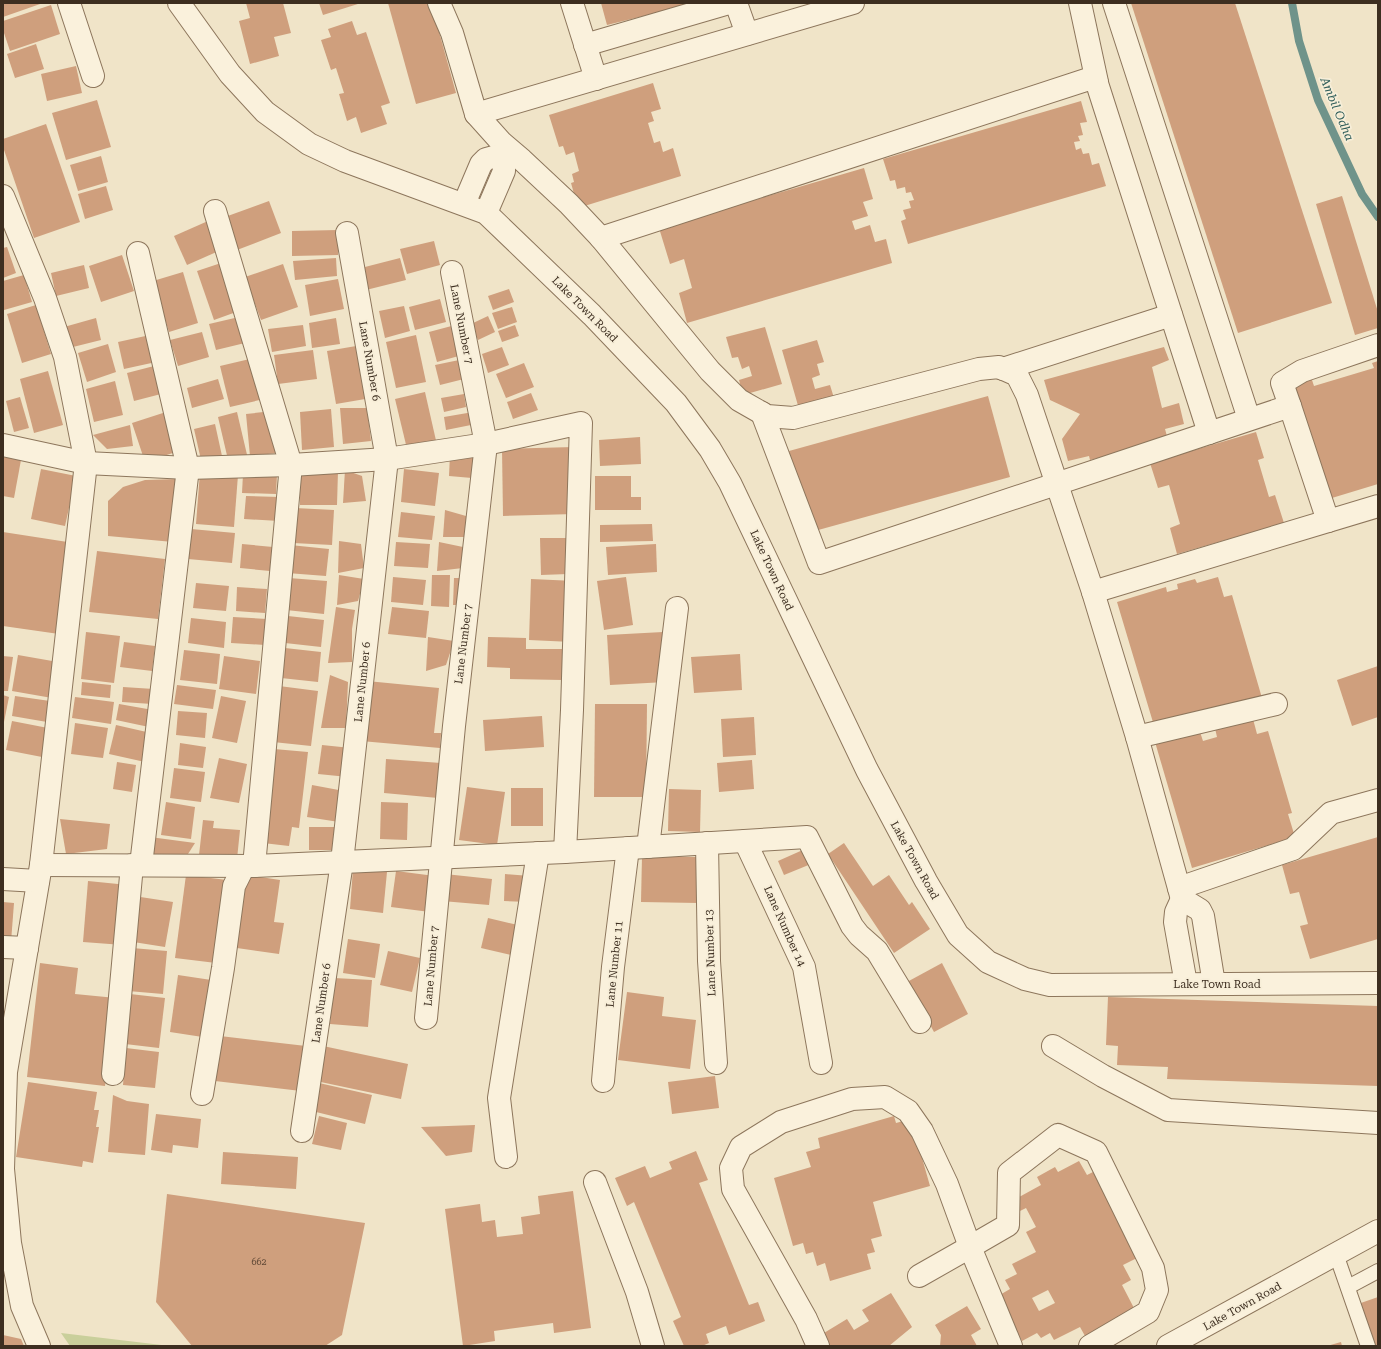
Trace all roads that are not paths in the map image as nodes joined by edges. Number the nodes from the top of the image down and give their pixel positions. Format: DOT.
graph roads {
  1 [pos="69,3"];
  2 [pos="179,3"];
  3 [pos="440,3"];
  4 [pos="572,3"];
  5 [pos="729,3"];
  6 [pos="736,3"];
  7 [pos="853,3"];
  8 [pos="1080,3"];
  9 [pos="1114,3"];
  10 [pos="806,10"];
  11 [pos="747,34"];
  12 [pos="585,45"];
  13 [pos="93,76"];
  14 [pos="596,79"];
  15 [pos="1097,82"];
  16 [pos="476,114"];
  17 [pos="500,150"];
  18 [pos="3,196"];
  19 [pos="464,204"];
  20 [pos="215,211"];
  21 [pos="486,212"];
  22 [pos="348,233"];
  23 [pos="601,238"];
  24 [pos="138,253"];
  25 [pos="452,272"];
  26 [pos="1171,315"];
  27 [pos="1378,345"];
  28 [pos="1003,369"];
  29 [pos="1290,406"];
  30 [pos="762,413"];
  31 [pos="1249,420"];
  32 [pos="1209,433"];
  33 [pos="486,444"];
  34 [pos="3,445"];
  35 [pos="387,459"];
  36 [pos="86,462"];
  37 [pos="291,465"];
  38 [pos="188,468"];
  39 [pos="1056,484"];
  40 [pos="1378,506"];
  41 [pos="1328,521"];
  42 [pos="1093,592"];
  43 [pos="677,608"];
  44 [pos="1276,704"];
  45 [pos="1137,737"];
  46 [pos="1378,800"];
  47 [pos="745,841"];
  48 [pos="707,843"];
  49 [pos="638,847"];
  50 [pos="565,852"];
  51 [pos="538,853"];
  52 [pos="441,857"];
  53 [pos="342,862"];
  54 [pos="137,865"];
  55 [pos="249,866"];
  56 [pos="40,873"];
  57 [pos="3,878"];
  58 [pos="1181,894"];
  59 [pos="3,947"];
  60 [pos="27,948"];
  61 [pos="1378,983"];
  62 [pos="1186,984"];
  63 [pos="1214,984"];
  64 [pos="426,1018"];
  65 [pos="920,1022"];
  66 [pos="1053,1046"];
  67 [pos="716,1063"];
  68 [pos="821,1063"];
  69 [pos="5,1072"];
  70 [pos="113,1074"];
  71 [pos="603,1081"];
  72 [pos="202,1094"];
  73 [pos="1378,1124"];
  74 [pos="302,1131"];
  75 [pos="506,1157"];
  76 [pos="595,1182"];
  77 [pos="1378,1231"];
  78 [pos="970,1247"];
  79 [pos="1336,1254"];
  80 [pos="1378,1271"];
  81 [pos="919,1276"];
  82 [pos="1348,1287"];
  83 [pos="39,1346"];
  84 [pos="653,1346"];
  85 [pos="818,1346"];
  86 [pos="1011,1346"];
  87 [pos="1090,1346"];
  88 [pos="1168,1346"];
  89 [pos="1368,1346"];
  1 -- 13 [label="street"];
  2 -- 19 [label="street, Lake Town Road"];
  3 -- 16 [label="street"];
  4 -- 12 [label="street"];
  5 -- 12 [label="street"];
  6 -- 11 [label="street"];
  7 -- 10 [label="street"];
  8 -- 15 [label="street"];
  9 -- 31 [label="street"];
  10 -- 11 [label="street"];
  11 -- 14 [label="street"];
  12 -- 14 [label="street"];
  14 -- 16 [label="street"];
  15 -- 23 [label="street"];
  15 -- 26 [label="street"];
  16 -- 17 [label="street"];
  17 -- 19 [label="street"];
  17 -- 21 [label="street"];
  17 -- 23 [label="street"];
  18 -- 36 [label="street"];
  19 -- 21 [label="street, Lake Town Road"];
  20 -- 37 [label="street"];
  21 -- 62 [label="street, Lake Town Road"];
  22 -- 35 [label="street, Lane Number 6"];
  23 -- 30 [label="street"];
  24 -- 38 [label="street"];
  25 -- 33 [label="street, Lane Number 7"];
  26 -- 28 [label="street"];
  26 -- 32 [label="street"];
  27 -- 29 [label="street"];
  28 -- 30 [label="street"];
  28 -- 39 [label="street"];
  29 -- 31 [label="street"];
  29 -- 41 [label="street"];
  30 -- 39 [label="street"];
  31 -- 32 [label="street"];
  32 -- 39 [label="street"];
  33 -- 35 [label="street"];
  33 -- 50 [label="street"];
  33 -- 52 [label="street, Lane Number 7"];
  34 -- 36 [label="street"];
  35 -- 37 [label="street"];
  35 -- 53 [label="street, Lane Number 6"];
  36 -- 38 [label="street"];
  36 -- 56 [label="street"];
  37 -- 38 [label="street"];
  37 -- 55 [label="street"];
  38 -- 54 [label="street"];
  39 -- 42 [label="street"];
  40 -- 41 [label="street"];
  41 -- 42 [label="street"];
  42 -- 45 [label="street"];
  43 -- 49 [label="street, Lane Number 11"];
  44 -- 45 [label="street"];
  45 -- 58 [label="street"];
  46 -- 58 [label="street"];
  47 -- 48 [label="street"];
  47 -- 65 [label="street"];
  47 -- 68 [label="street, Lane Number 14"];
  48 -- 49 [label="street"];
  48 -- 67 [label="street, Lane Number 13"];
  49 -- 50 [label="street"];
  49 -- 71 [label="street, Lane Number 11"];
  50 -- 51 [label="street"];
  51 -- 52 [label="street"];
  51 -- 75 [label="street"];
  52 -- 53 [label="street"];
  52 -- 64 [label="street, Lane Number 7"];
  53 -- 55 [label="street"];
  53 -- 74 [label="street, Lane Number 6"];
  54 -- 55 [label="street"];
  54 -- 56 [label="street"];
  54 -- 70 [label="street"];
  55 -- 72 [label="street"];
  56 -- 57 [label="street"];
  56 -- 60 [label="street"];
  58 -- 62 [label="street"];
  58 -- 63 [label="street"];
  59 -- 60 [label="street"];
  60 -- 69 [label="street"];
  61 -- 63 [label="street, Lake Town Road"];
  62 -- 63 [label="street, Lake Town Road"];
  66 -- 73 [label="street"];
  69 -- 83 [label="street"];
  76 -- 84 [label="street"];
  77 -- 79 [label="street, Lake Town Road"];
  78 -- 81 [label="street"];
  78 -- 85 [label="street"];
  78 -- 86 [label="street"];
  78 -- 87 [label="street"];
  79 -- 82 [label="lane"];
  79 -- 88 [label="street, Lake Town Road"];
  80 -- 82 [label="lane"];
  82 -- 89 [label="lane"];
}
